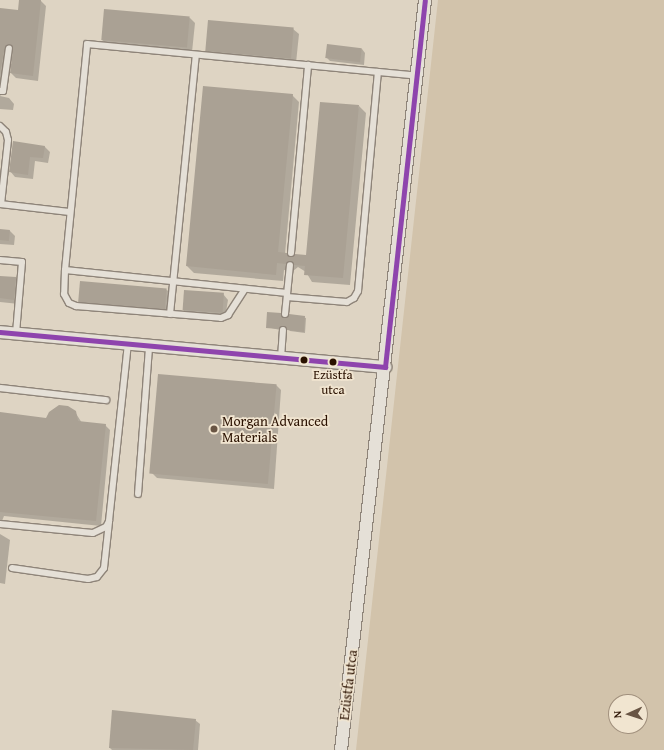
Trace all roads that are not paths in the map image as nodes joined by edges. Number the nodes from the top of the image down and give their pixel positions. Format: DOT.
graph roads {
  1 [pos="425,0"];
  2 [pos="9,48"];
  3 [pos="196,55"];
  4 [pos="308,65"];
  5 [pos="378,72"];
  6 [pos="417,76"];
  7 [pos="0,91"];
  8 [pos="0,126"];
  9 [pos="0,204"];
  10 [pos="70,212"];
  11 [pos="291,253"];
  12 [pos="0,260"];
  13 [pos="290,265"];
  14 [pos="65,270"];
  15 [pos="174,282"];
  16 [pos="246,289"];
  17 [pos="287,295"];
  18 [pos="170,314"];
  19 [pos="285,314"];
  20 [pos="283,330"];
  21 [pos="0,332"];
  22 [pos="16,334"];
  23 [pos="128,344"];
  24 [pos="149,346"];
  25 [pos="281,358"];
  26 [pos="385,367"];
  27 [pos="0,388"];
  28 [pos="106,400"];
  29 [pos="138,494"];
  30 [pos="109,521"];
  31 [pos="0,524"];
  32 [pos="12,568"];
  33 [pos="341,750"];
  1 -- 6 [label="street, Ezüstfa utca"];
  2 -- 7 [label="lane"];
  3 -- 4 [label="lane"];
  3 -- 10 [label="lane"];
  3 -- 15 [label="lane"];
  4 -- 5 [label="lane"];
  4 -- 11 [label="lane"];
  5 -- 6 [label="lane"];
  5 -- 17 [label="lane"];
  6 -- 26 [label="street, Ezüstfa utca"];
  8 -- 9 [label="lane"];
  9 -- 10 [label="lane"];
  10 -- 14 [label="lane"];
  12 -- 22 [label="lane"];
  13 -- 17 [label="lane"];
  14 -- 15 [label="lane"];
  14 -- 18 [label="lane"];
  15 -- 16 [label="lane"];
  15 -- 18 [label="lane"];
  16 -- 17 [label="lane"];
  16 -- 18 [label="lane"];
  17 -- 19 [label="lane"];
  20 -- 25 [label="lane"];
  21 -- 22 [label="street"];
  22 -- 23 [label="street"];
  23 -- 24 [label="street"];
  23 -- 30 [label="lane"];
  24 -- 25 [label="street"];
  24 -- 29 [label="lane"];
  25 -- 26 [label="street"];
  26 -- 33 [label="street, Ezüstfa utca"];
  27 -- 28 [label="lane"];
  30 -- 31 [label="lane"];
  30 -- 32 [label="lane"];
}
